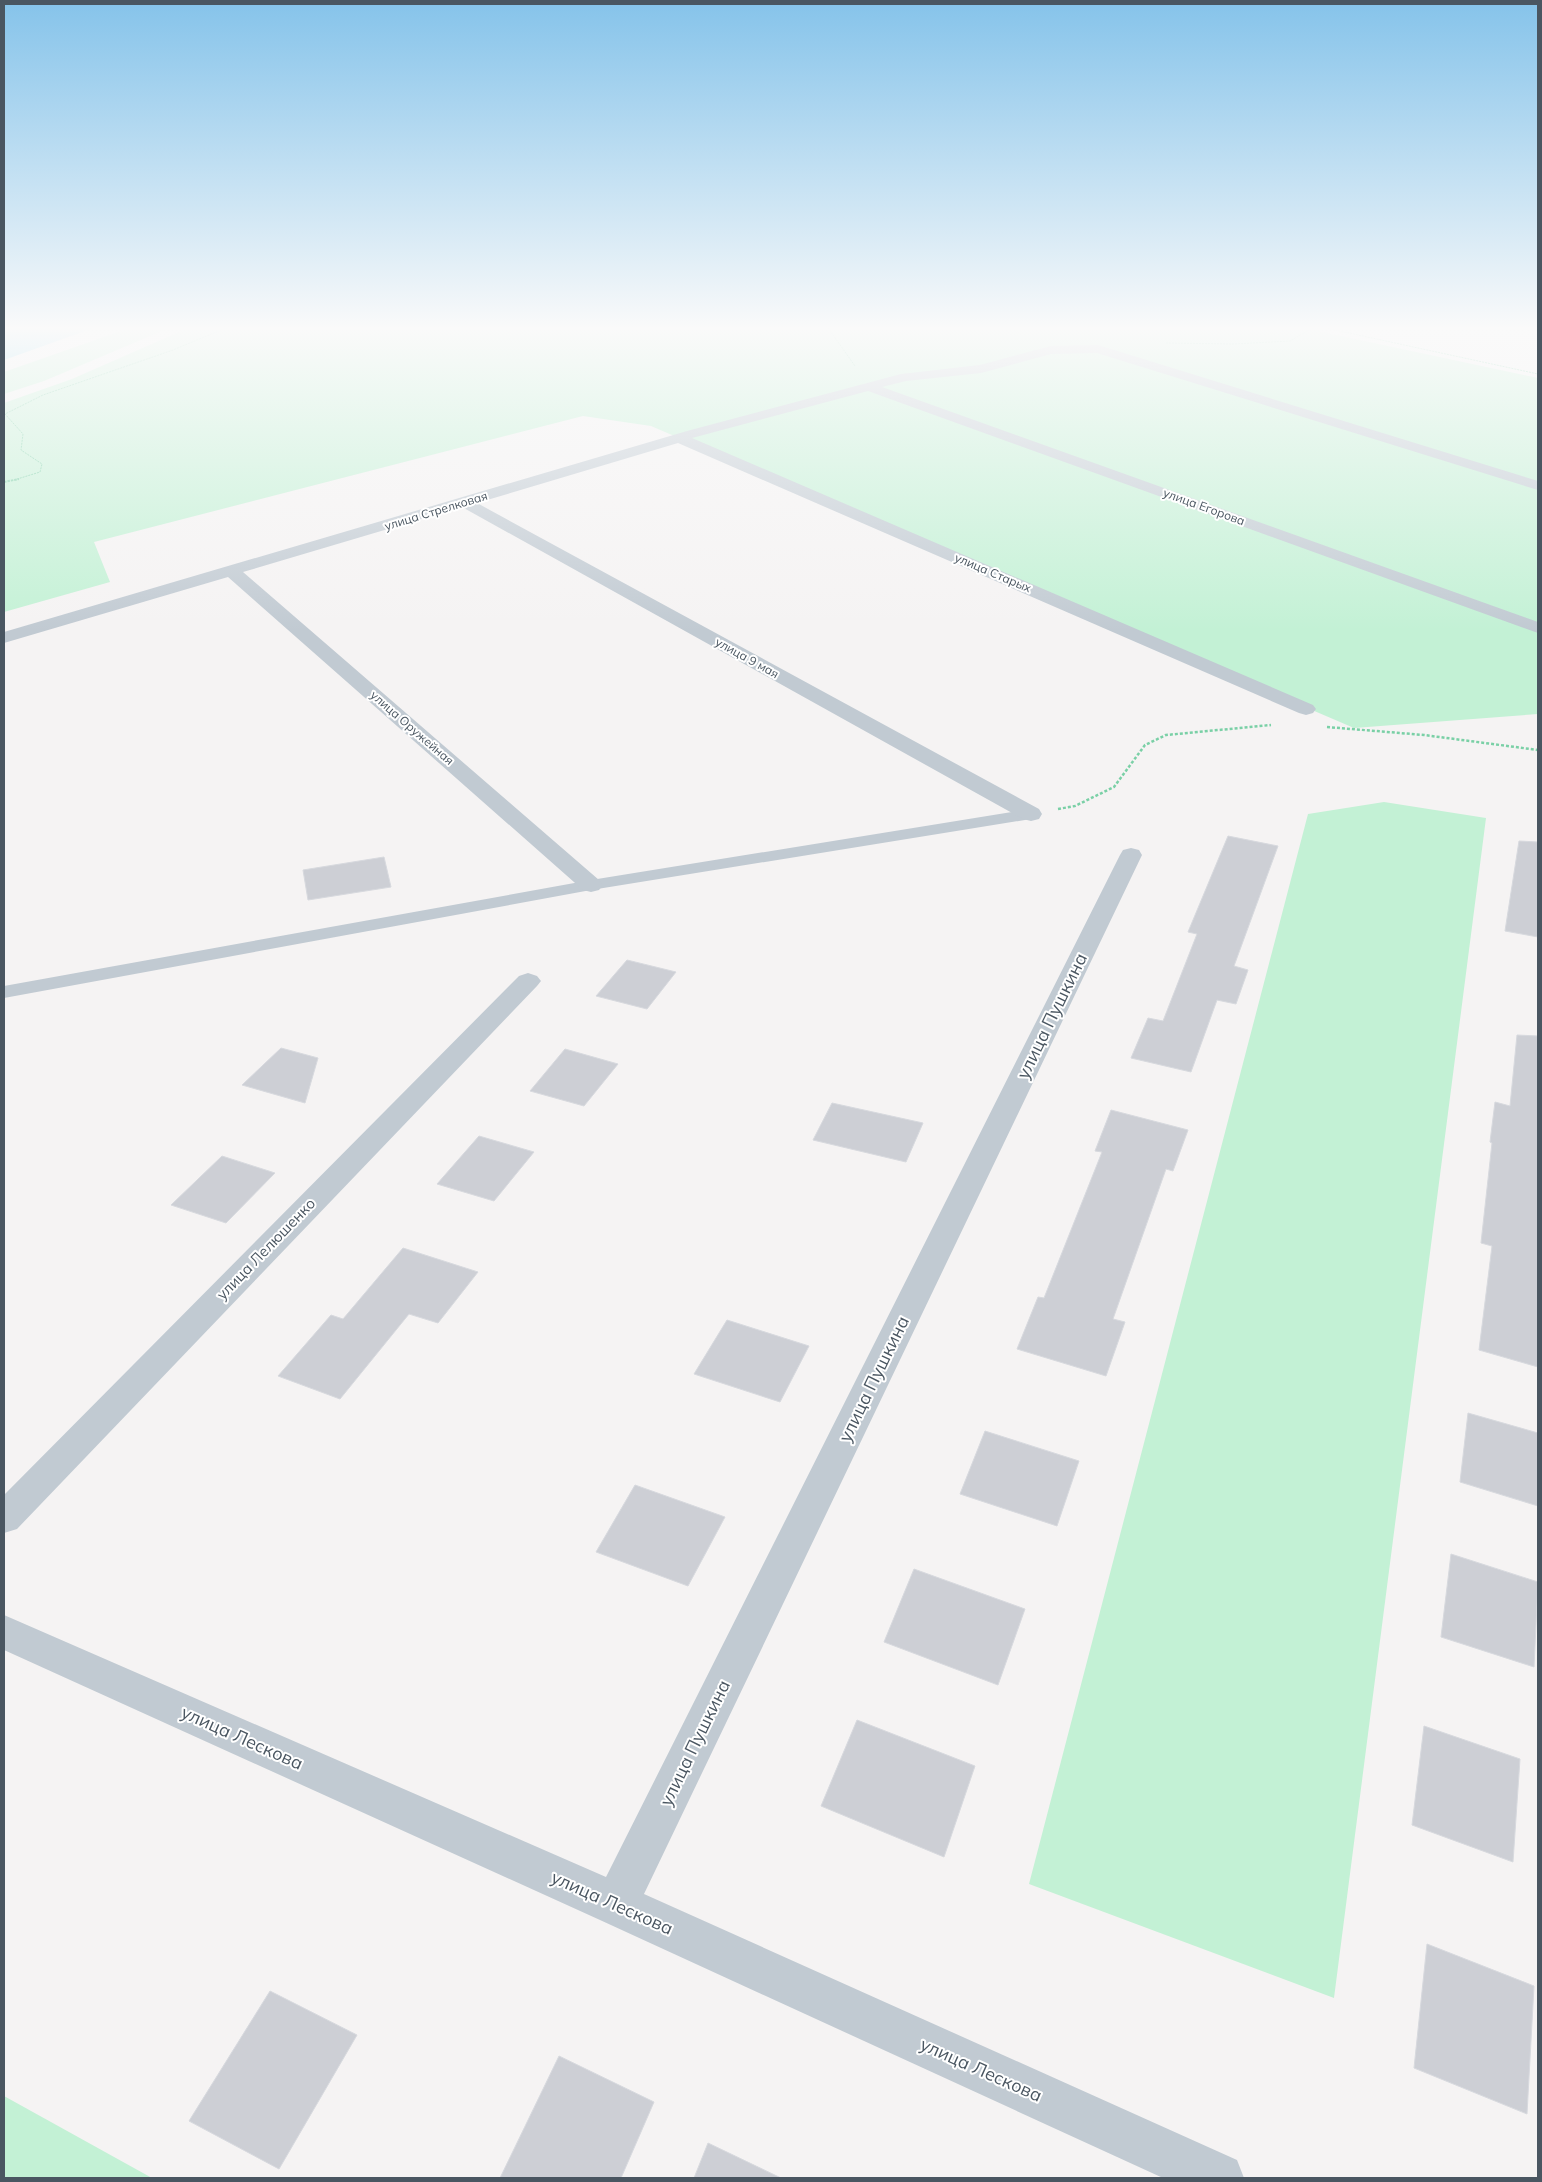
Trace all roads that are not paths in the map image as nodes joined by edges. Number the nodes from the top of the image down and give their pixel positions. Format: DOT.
graph roads {
  1 [pos="722,427"];
  2 [pos="980,427"];
  3 [pos="1348,427"];
  4 [pos="680,438"];
  5 [pos="1538,486"];
  6 [pos="464,502"];
  7 [pos="233,572"];
  8 [pos="1538,628"];
  9 [pos="4,638"];
  10 [pos="1306,708"];
  11 [pos="1031,814"];
  12 [pos="1131,855"];
  13 [pos="591,885"];
  14 [pos="528,981"];
  15 [pos="4,992"];
  16 [pos="4,1518"];
  17 [pos="4,1632"];
  18 [pos="616,1904"];
  19 [pos="1219,2178"];
  1 -- 4 [label="street, улица Стрелковая"];
  2 -- 8 [label="street, улица Егорова"];
  3 -- 5 [label="street, улица Стрелковая"];
  4 -- 6 [label="street, улица Стрелковая"];
  4 -- 10 [label="street, улица Старых"];
  6 -- 7 [label="street, улица Стрелковая"];
  6 -- 11 [label="street, улица 9 мая"];
  7 -- 9 [label="street, улица Стрелковая"];
  7 -- 13 [label="street, улица Оружейная"];
  11 -- 13 [label="lane"];
  12 -- 18 [label="street, улица Пушкина"];
  13 -- 15 [label="lane"];
  14 -- 16 [label="street, улица Лелюшенко"];
  17 -- 18 [label="street, улица Лескова"];
  18 -- 19 [label="street, улица Лескова"];
}
